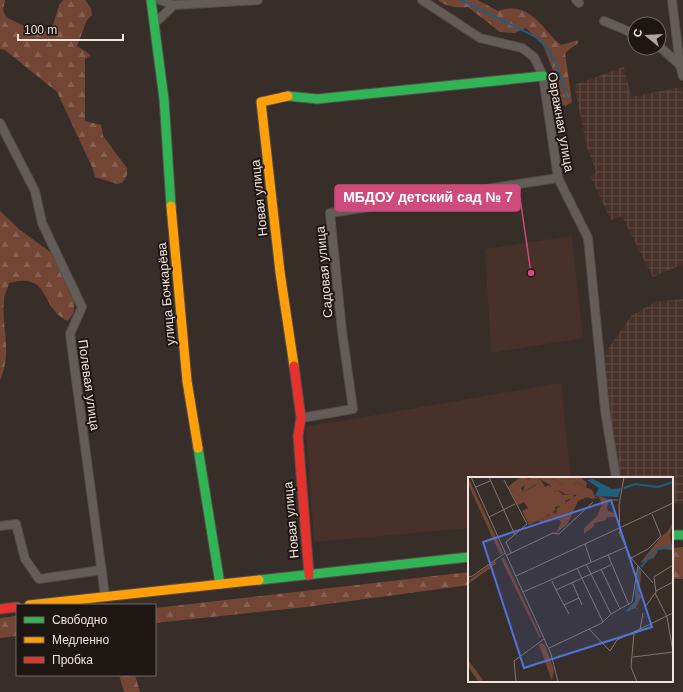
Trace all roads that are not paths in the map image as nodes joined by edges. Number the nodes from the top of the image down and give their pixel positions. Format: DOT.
graph roads {
  1 [pos="151,0"];
  2 [pos="160,0"];
  3 [pos="258,0"];
  4 [pos="422,0"];
  5 [pos="672,0"];
  6 [pos="174,5"];
  7 [pos="604,21"];
  8 [pos="154,24"];
  9 [pos="627,31"];
  10 [pos="667,53"];
  11 [pos="680,65"];
  12 [pos="543,76"];
  13 [pos="683,76"];
  14 [pos="0,123"];
  15 [pos="558,178"];
  16 [pos="300,418"];
  17 [pos="616,477"];
  18 [pos="0,526"];
  19 [pos="468,557"];
  20 [pos="102,570"];
  21 [pos="309,575"];
  22 [pos="220,584"];
  23 [pos="105,596"];
  24 [pos="37,604"];
  25 [pos="16,606"];
  26 [pos="0,609"];
  1 -- 8 [label="street, улица Бочкарёва"];
  2 -- 6 [label="street"];
  3 -- 6 [label="street"];
  4 -- 12 [label="street, Овражная улица"];
  5 -- 11 [label="street"];
  6 -- 8 [label="street"];
  7 -- 9 [label="street"];
  8 -- 22 [label="street, улица Бочкарёва"];
  10 -- 11 [label="street"];
  11 -- 13 [label="street"];
  12 -- 15 [label="street, Овражная улица"];
  12 -- 16 [label="street, Новая улица"];
  14 -- 20 [label="street, Полевая улица"];
  15 -- 16 [label="street, Садовая улица"];
  15 -- 17 [label="street, Овражная улица"];
  16 -- 21 [label="street, Новая улица"];
  18 -- 20 [label="street"];
  19 -- 21 [label="street"];
  20 -- 23 [label="street, Полевая улица"];
  21 -- 22 [label="street"];
  22 -- 23 [label="street"];
  23 -- 24 [label="street"];
  25 -- 26 [label="street"];
}
